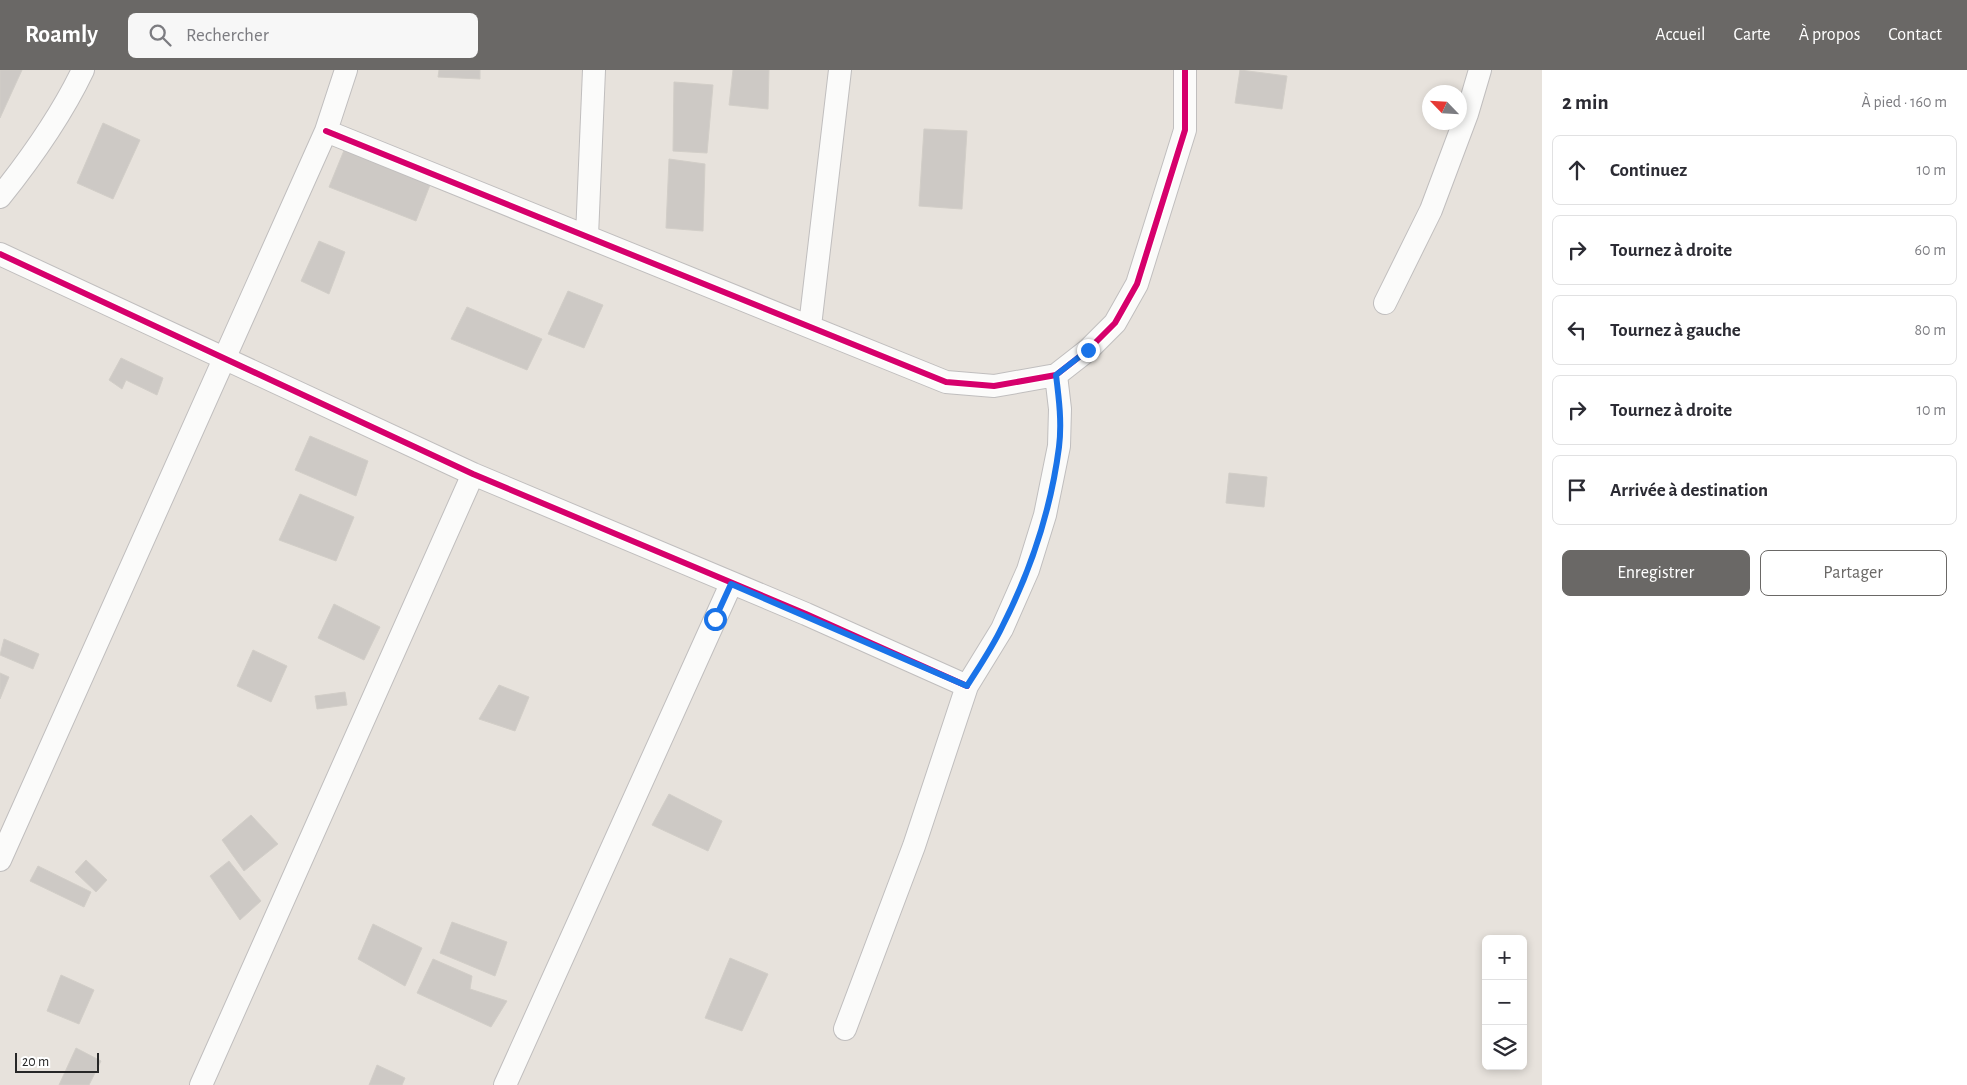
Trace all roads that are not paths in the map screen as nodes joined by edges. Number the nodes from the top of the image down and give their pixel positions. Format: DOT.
graph roads {
  1 [pos="83,70"];
  2 [pos="346,70"];
  3 [pos="594,70"];
  4 [pos="840,70"];
  5 [pos="1185,70"];
  6 [pos="1480,70"];
  7 [pos="326,131"];
  8 [pos="0,197"];
  9 [pos="587,236"];
  10 [pos="0,254"];
  11 [pos="1385,303"];
  12 [pos="810,326"];
  13 [pos="225,359"];
  14 [pos="1056,375"];
  15 [pos="473,474"];
  16 [pos="731,584"];
  17 [pos="967,686"];
  18 [pos="0,860"];
  19 [pos="845,1028"];
  20 [pos="201,1085"];
  21 [pos="505,1085"];
  1 -- 8 [label="street"];
  2 -- 7 [label="street"];
  3 -- 9 [label="street"];
  4 -- 12 [label="street"];
  5 -- 14 [label="street"];
  6 -- 11 [label="street"];
  7 -- 9 [label="street"];
  7 -- 13 [label="street"];
  9 -- 12 [label="street"];
  10 -- 13 [label="street"];
  12 -- 14 [label="street"];
  13 -- 15 [label="street"];
  13 -- 18 [label="street"];
  14 -- 17 [label="street"];
  15 -- 16 [label="street"];
  15 -- 20 [label="street"];
  16 -- 17 [label="street"];
  16 -- 21 [label="street"];
  17 -- 19 [label="street"];
}
